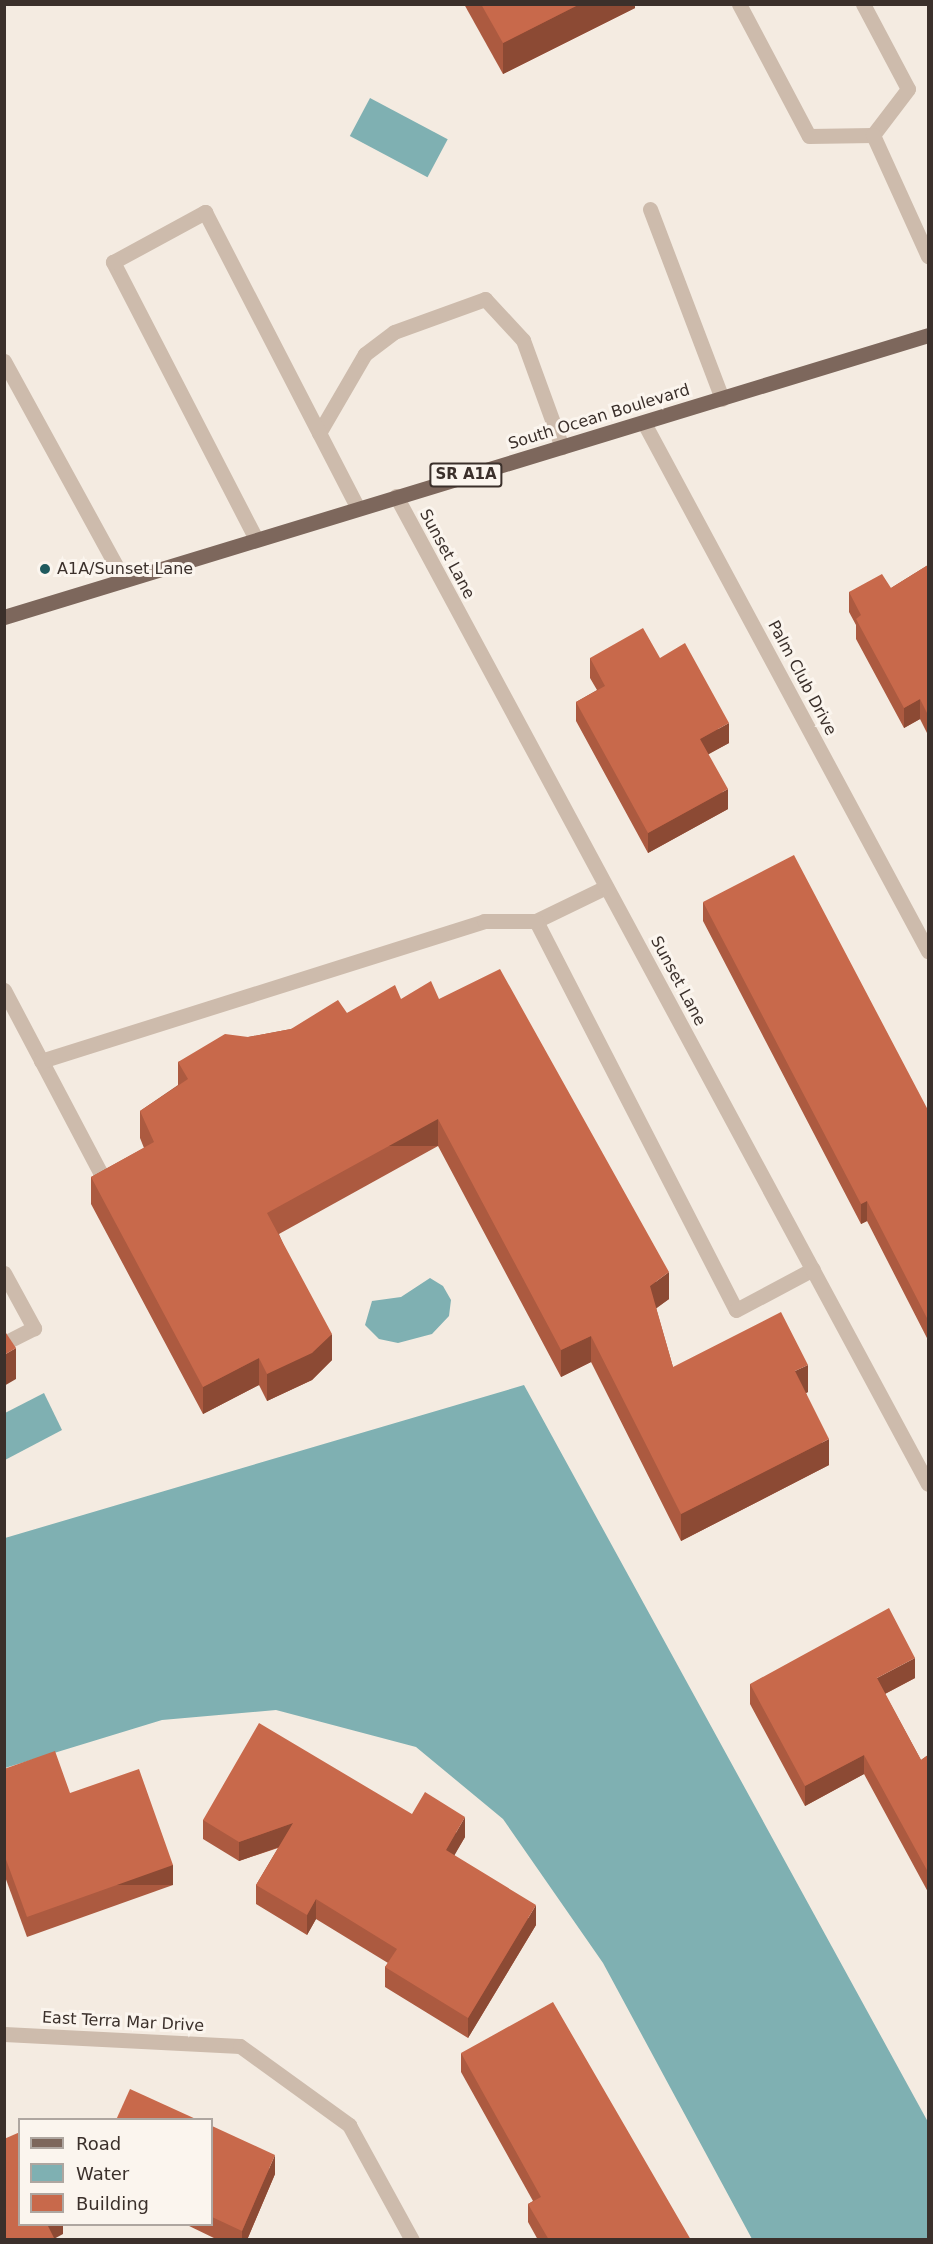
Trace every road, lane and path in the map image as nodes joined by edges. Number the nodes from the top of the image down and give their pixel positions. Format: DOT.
graph roads {
  1 [pos="740,4"];
  2 [pos="863,4"];
  3 [pos="873,135"];
  4 [pos="650,209"];
  5 [pos="928,256"];
  6 [pos="928,335"];
  7 [pos="4,361"];
  8 [pos="722,399"];
  9 [pos="644,423"];
  10 [pos="319,433"];
  11 [pos="562,447"];
  12 [pos="396,496"];
  13 [pos="358,508"];
  14 [pos="256,540"];
  15 [pos="124,580"];
  16 [pos="4,617"];
  17 [pos="606,886"];
  18 [pos="536,921"];
  19 [pos="928,951"];
  20 [pos="4,990"];
  21 [pos="41,1060"];
  22 [pos="102,1176"];
  23 [pos="813,1269"];
  24 [pos="4,1273"];
  25 [pos="4,1343"];
  26 [pos="928,1484"];
  27 [pos="4,2034"];
  28 [pos="412,2240"];
  1 -- 3 [label="street"];
  2 -- 3 [label="street"];
  3 -- 5 [label="street"];
  4 -- 8 [label="street"];
  6 -- 8 [label="main road, South Ocean Boulevard / SR A1A"];
  7 -- 15 [label="street"];
  8 -- 9 [label="main road, South Ocean Boulevard / SR A1A"];
  9 -- 11 [label="main road, South Ocean Boulevard / SR A1A"];
  9 -- 19 [label="street, Palm Club Drive"];
  10 -- 11 [label="street"];
  10 -- 13 [label="street"];
  10 -- 14 [label="street"];
  11 -- 12 [label="main road, South Ocean Boulevard / SR A1A"];
  12 -- 13 [label="main road, South Ocean Boulevard / SR A1A"];
  12 -- 17 [label="street, Sunset Lane"];
  13 -- 14 [label="main road, South Ocean Boulevard / SR A1A"];
  14 -- 15 [label="main road, South Ocean Boulevard / SR A1A"];
  15 -- 16 [label="main road, South Ocean Boulevard / SR A1A"];
  17 -- 18 [label="street"];
  17 -- 23 [label="street, Sunset Lane"];
  18 -- 21 [label="street"];
  18 -- 23 [label="street"];
  20 -- 21 [label="street"];
  21 -- 22 [label="street"];
  23 -- 26 [label="street, Sunset Lane"];
  24 -- 25 [label="street"];
  27 -- 28 [label="street, East Terra Mar Drive"];
}
